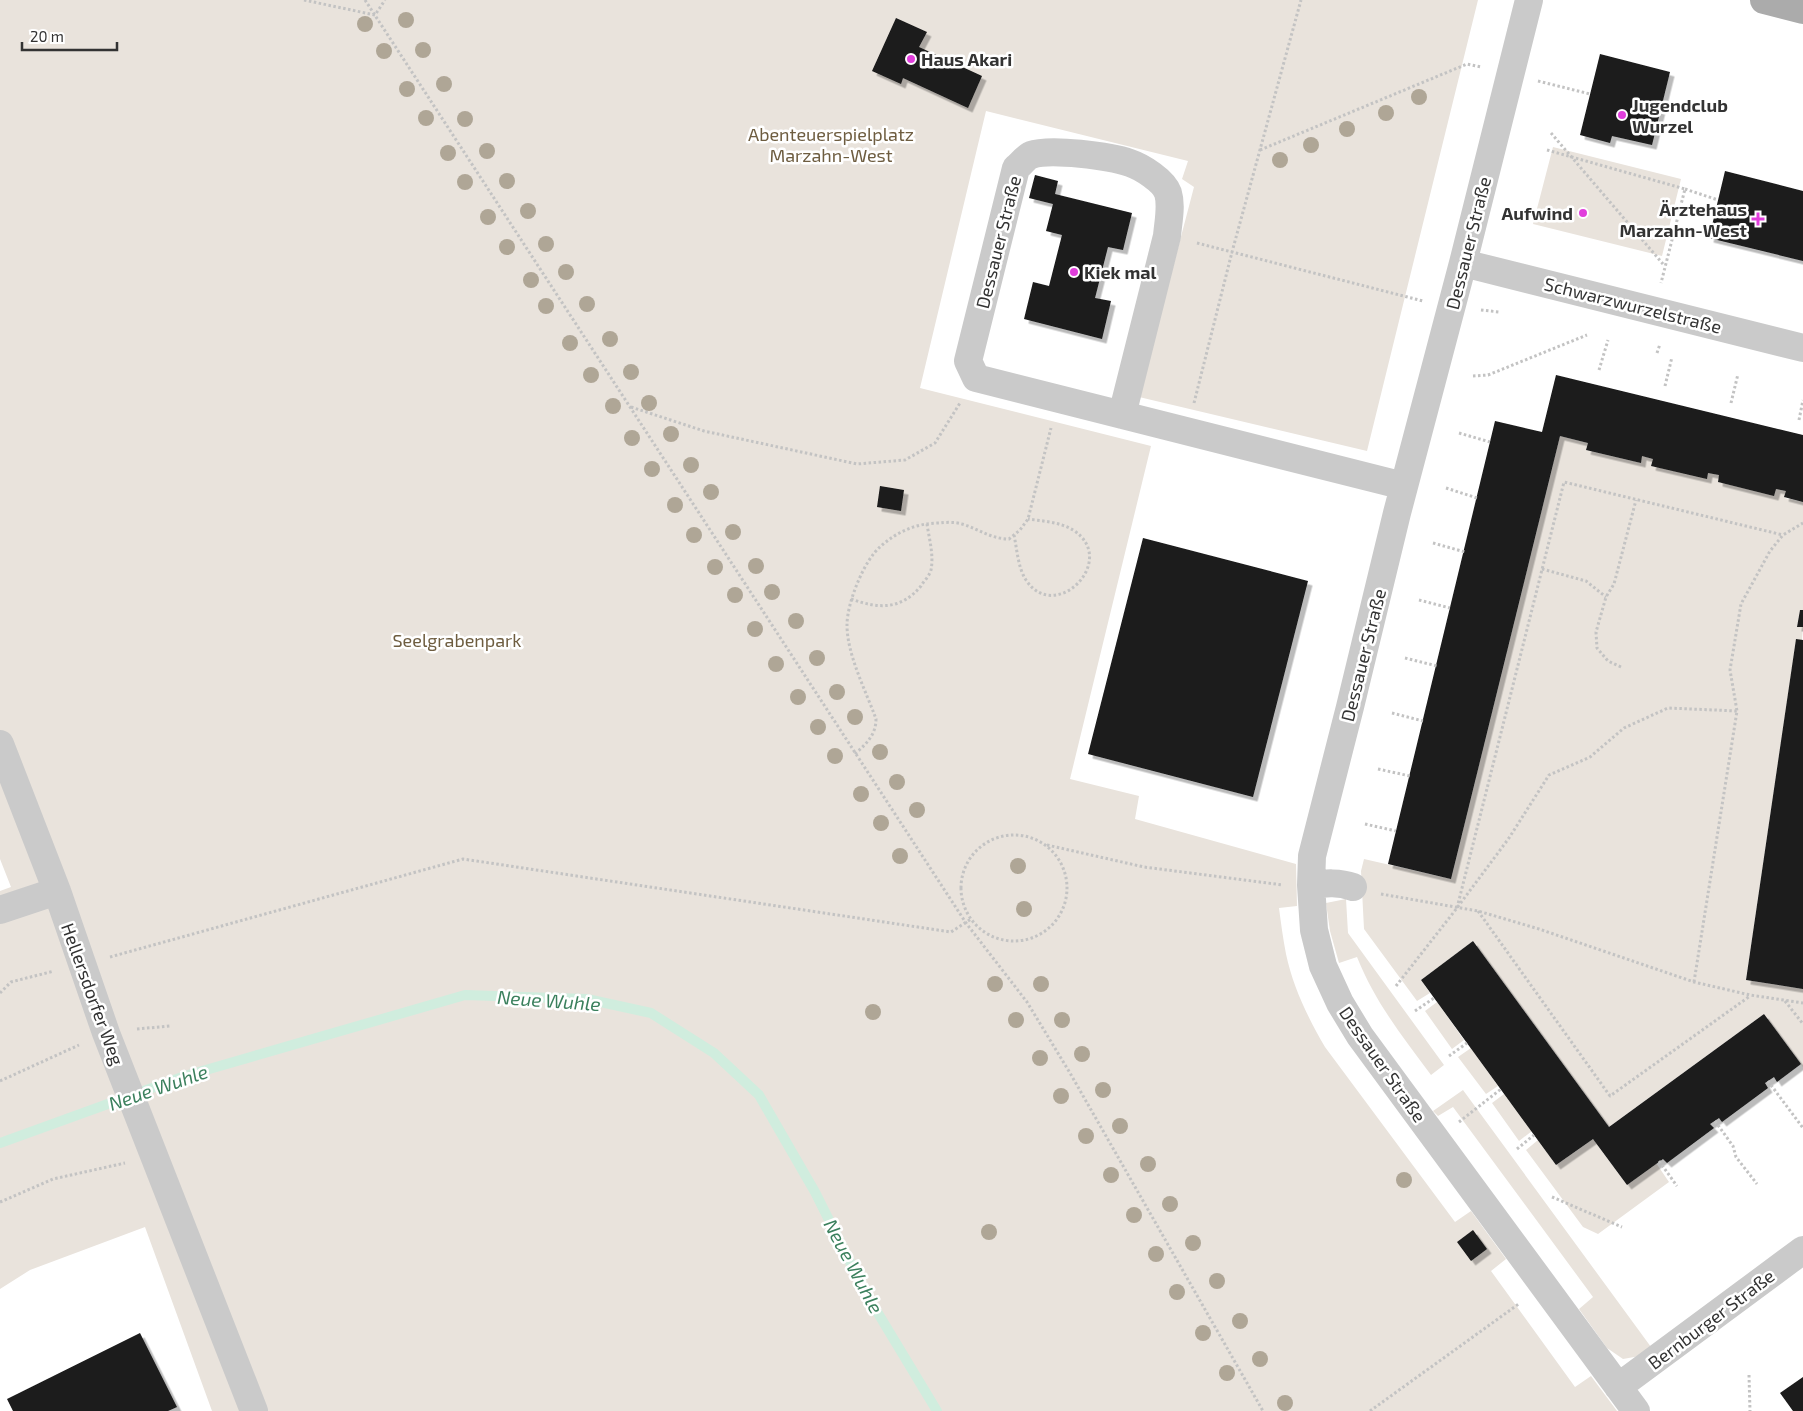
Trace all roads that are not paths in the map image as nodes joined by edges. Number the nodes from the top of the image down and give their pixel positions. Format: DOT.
graph roads {
  1 [pos="1529,0"];
  2 [pos="1764,0"];
  3 [pos="1803,10"];
  4 [pos="1464,263"];
  5 [pos="1803,348"];
  6 [pos="1122,415"];
  7 [pos="1404,486"];
  8 [pos="0,744"];
  9 [pos="1311,885"];
  10 [pos="1353,887"];
  11 [pos="57,891"];
  12 [pos="0,910"];
  13 [pos="1803,1250"];
  14 [pos="1618,1387"];
  15 [pos="254,1411"];
  16 [pos="1636,1411"];
  1 -- 4 [label="street, Dessauer Straße"];
  2 -- 3 [label="main road"];
  4 -- 5 [label="street, Schwarzwurzelstraße"];
  4 -- 7 [label="street, Dessauer Straße"];
  6 -- 6 [label="street, Dessauer Straße"];
  6 -- 7 [label="street"];
  7 -- 9 [label="street, Dessauer Straße"];
  8 -- 11 [label="street, Hellersdorfer Weg"];
  9 -- 10 [label="street"];
  9 -- 14 [label="street, Dessauer Straße"];
  11 -- 12 [label="street"];
  11 -- 15 [label="street, Hellersdorfer Weg"];
  13 -- 14 [label="street, Bernburger Straße"];
  14 -- 16 [label="street, Dessauer Straße"];
}
